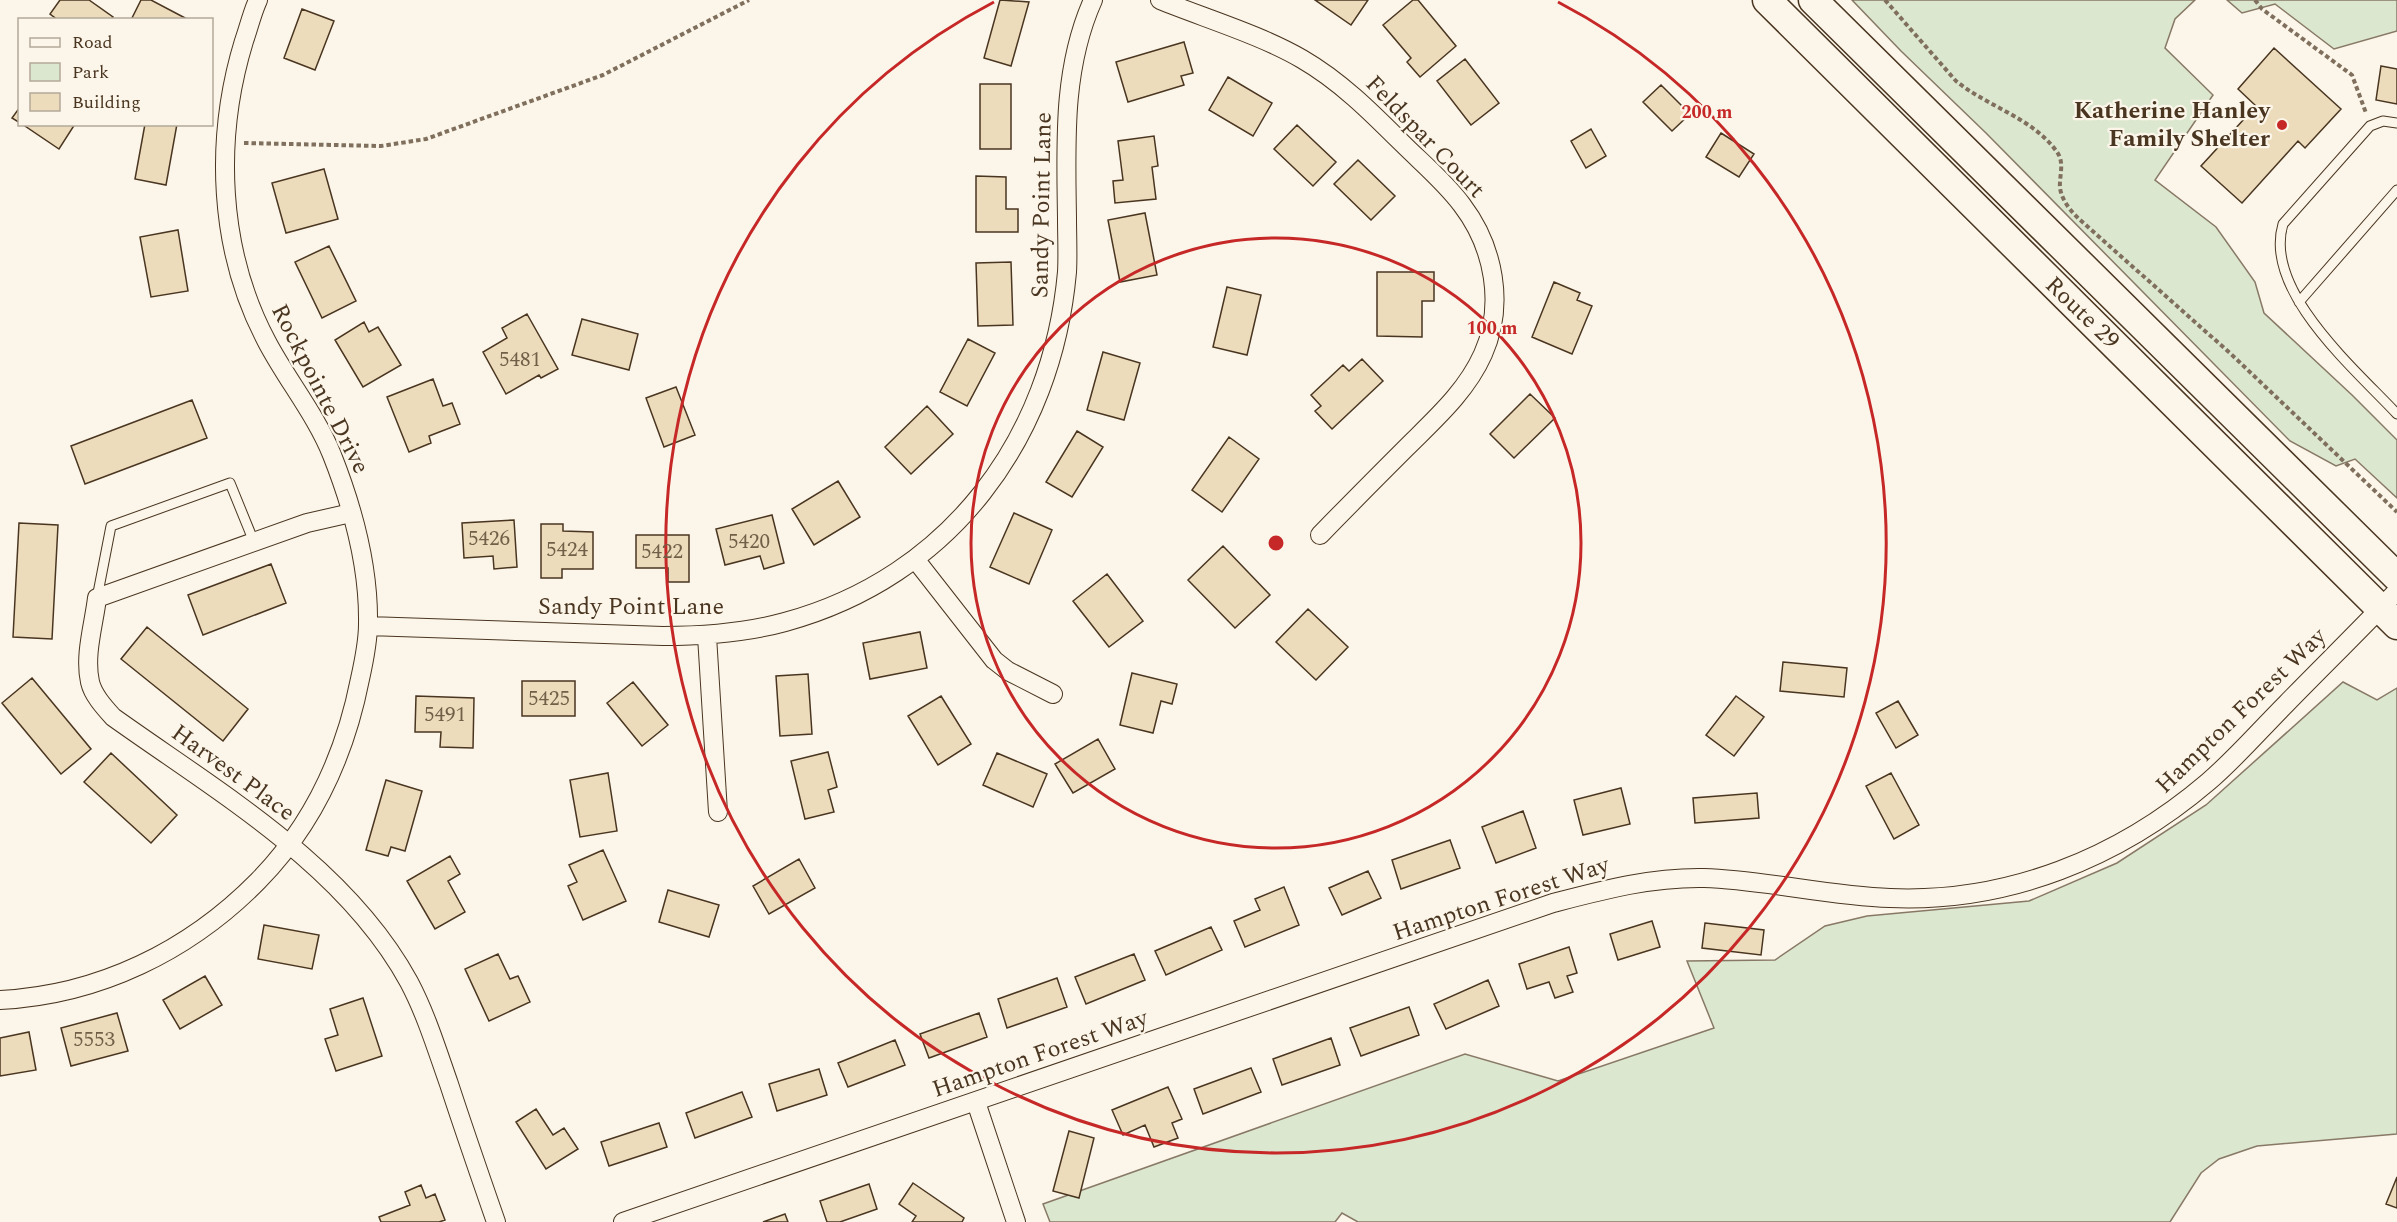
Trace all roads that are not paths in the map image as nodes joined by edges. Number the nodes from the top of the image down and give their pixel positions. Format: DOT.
graph roads {
  1 [pos="1093,0"];
  2 [pos="1160,0"];
  3 [pos="1767,0"];
  4 [pos="1813,0"];
  5 [pos="253,2"];
  6 [pos="2397,123"];
  7 [pos="2397,190"];
  8 [pos="2299,302"];
  9 [pos="2397,414"];
  10 [pos="351,513"];
  11 [pos="1320,535"];
  12 [pos="254,542"];
  13 [pos="915,559"];
  14 [pos="2397,577"];
  15 [pos="97,598"];
  16 [pos="2391,608"];
  17 [pos="368,626"];
  18 [pos="707,636"];
  19 [pos="1053,694"];
  20 [pos="718,812"];
  21 [pos="291,844"];
  22 [pos="0,1000"];
  23 [pos="976,1102"];
  24 [pos="496,1222"];
  25 [pos="623,1222"];
  26 [pos="1016,1222"];
  1 -- 13 [label="street, Sandy Point Lane"];
  2 -- 11 [label="street, Feldspar Court"];
  3 -- 16 [label="main road, Route 29"];
  4 -- 14 [label="main road, Route 29"];
  5 -- 10 [label="street, Rockpointe Drive"];
  6 -- 8 [label="lane"];
  7 -- 8 [label="lane"];
  8 -- 9 [label="lane"];
  10 -- 12 [label="street"];
  10 -- 17 [label="street, Rockpointe Drive"];
  12 -- 15 [label="street"];
  12 -- 15 [label="lane"];
  13 -- 18 [label="street, Sandy Point Lane"];
  13 -- 19 [label="street"];
  15 -- 21 [label="street, Harvest Place"];
  16 -- 23 [label="street, Hampton Forest Way"];
  17 -- 18 [label="street, Sandy Point Lane"];
  17 -- 21 [label="street, Rockpointe Drive"];
  18 -- 20 [label="street"];
  21 -- 22 [label="street, Rockpointe Drive"];
  21 -- 24 [label="street, Harvest Place"];
  23 -- 25 [label="street, Hampton Forest Way"];
  23 -- 26 [label="street"];
}
